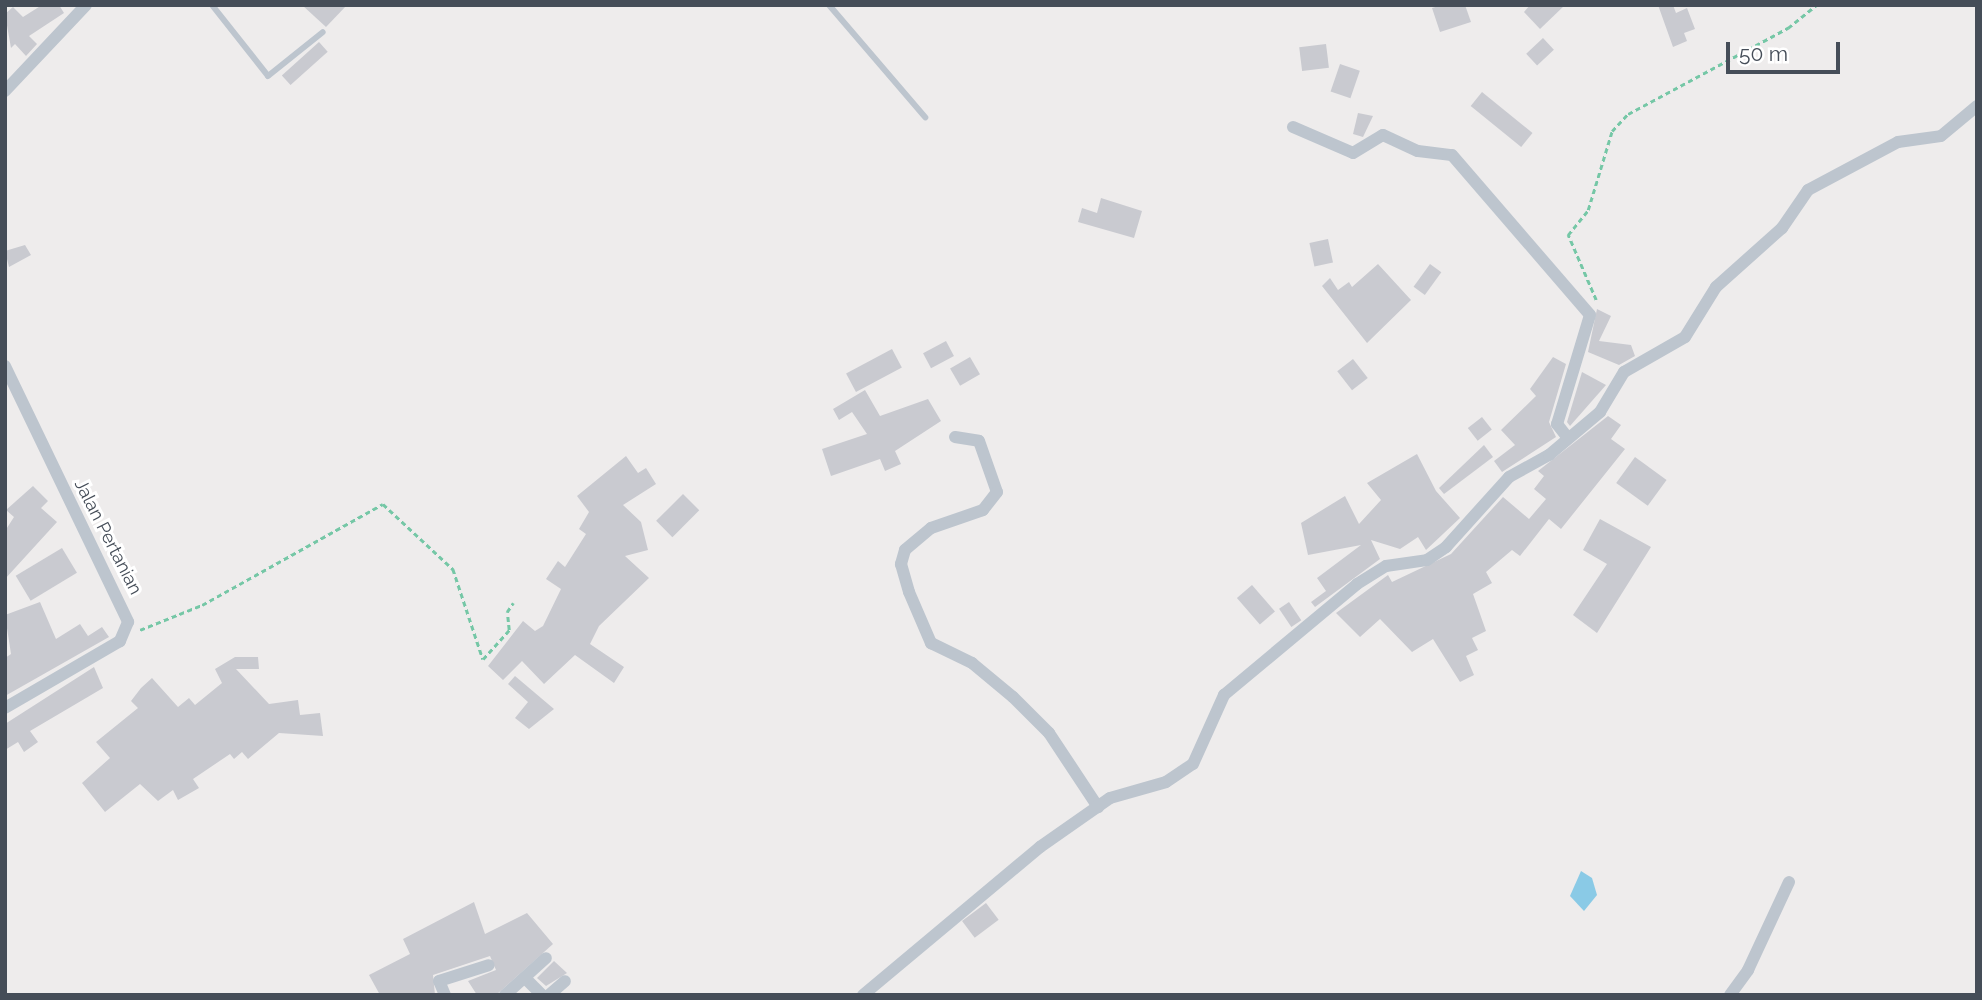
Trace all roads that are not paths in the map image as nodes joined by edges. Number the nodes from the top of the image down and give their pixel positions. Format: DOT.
graph roads {
  1 [pos="86,5"];
  2 [pos="212,5"];
  3 [pos="830,5"];
  4 [pos="323,32"];
  5 [pos="5,91"];
  6 [pos="1977,106"];
  7 [pos="925,117"];
  8 [pos="1293,127"];
  9 [pos="5,366"];
  10 [pos="955,437"];
  11 [pos="1567,438"];
  12 [pos="5,708"];
  13 [pos="1098,807"];
  14 [pos="1789,882"];
  15 [pos="546,958"];
  16 [pos="489,965"];
  17 [pos="525,978"];
  18 [pos="565,981"];
  19 [pos="445,995"];
  20 [pos="505,995"];
  21 [pos="542,995"];
  22 [pos="549,995"];
  23 [pos="863,995"];
  24 [pos="1730,995"];
  1 -- 5 [label="street"];
  2 -- 4 [label="lane"];
  3 -- 7 [label="lane"];
  6 -- 11 [label="street"];
  8 -- 11 [label="street"];
  9 -- 12 [label="street, Jalan Pertanian"];
  10 -- 13 [label="street"];
  11 -- 13 [label="street"];
  13 -- 23 [label="street"];
  14 -- 24 [label="street"];
  15 -- 17 [label="street"];
  16 -- 19 [label="street"];
  17 -- 20 [label="street"];
  17 -- 21 [label="street"];
  18 -- 22 [label="street"];
}
